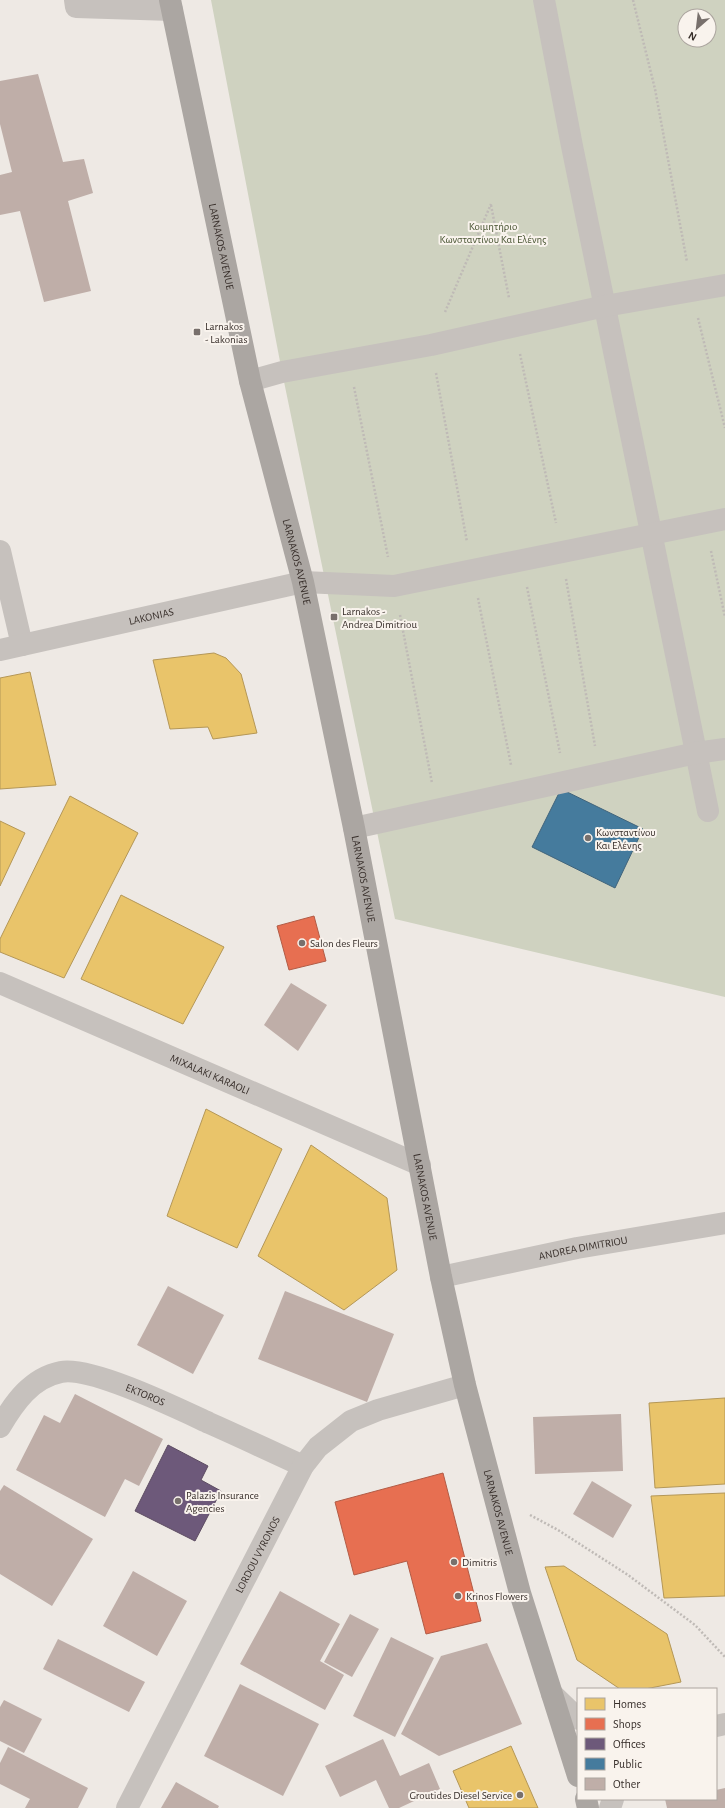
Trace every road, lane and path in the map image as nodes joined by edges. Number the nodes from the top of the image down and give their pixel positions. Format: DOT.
graph roads {
  1 [pos="75,0"];
  2 [pos="544,0"];
  3 [pos="633,0"];
  4 [pos="171,5"];
  5 [pos="725,285"];
  6 [pos="692,291"];
  7 [pos="605,306"];
  8 [pos="514,326"];
  9 [pos="431,345"];
  10 [pos="250,381"];
  11 [pos="725,428"];
  12 [pos="715,521"];
  13 [pos="650,533"];
  14 [pos="0,551"];
  15 [pos="562,552"];
  16 [pos="522,559"];
  17 [pos="473,570"];
  18 [pos="303,582"];
  19 [pos="725,617"];
  20 [pos="22,645"];
  21 [pos="0,650"];
  22 [pos="725,749"];
  23 [pos="696,753"];
  24 [pos="600,774"];
  25 [pos="566,781"];
  26 [pos="517,792"];
  27 [pos="708,811"];
  28 [pos="354,828"];
  29 [pos="0,983"];
  30 [pos="420,1165"];
  31 [pos="725,1224"];
  32 [pos="441,1277"];
  33 [pos="465,1385"];
  34 [pos="0,1427"];
  35 [pos="303,1466"];
  36 [pos="496,1498"];
  37 [pos="725,1657"];
  38 [pos="552,1694"];
  39 [pos="577,1719"];
  40 [pos="577,1770"];
  41 [pos="127,1808"];
  1 -- 4 [label="street"];
  2 -- 7 [label="street"];
  3 -- 6 [label="path"];
  4 -- 10 [label="main road, LARNAKOS AVENUE"];
  5 -- 6 [label="street"];
  6 -- 7 [label="street"];
  6 -- 11 [label="path"];
  7 -- 8 [label="street"];
  7 -- 13 [label="street"];
  8 -- 9 [label="street"];
  8 -- 9 [label="path"];
  8 -- 15 [label="path"];
  9 -- 10 [label="street"];
  9 -- 17 [label="path"];
  10 -- 18 [label="main road, LARNAKOS AVENUE"];
  12 -- 13 [label="street, LAKONIAS"];
  12 -- 19 [label="path"];
  13 -- 15 [label="street, LAKONIAS"];
  13 -- 23 [label="street"];
  14 -- 20 [label="street"];
  15 -- 16 [label="street, LAKONIAS"];
  15 -- 24 [label="path"];
  16 -- 17 [label="street, LAKONIAS"];
  16 -- 25 [label="path"];
  17 -- 18 [label="street, LAKONIAS"];
  17 -- 26 [label="path"];
  18 -- 20 [label="street, LAKONIAS"];
  18 -- 28 [label="main road, LARNAKOS AVENUE"];
  20 -- 21 [label="street, LAKONIAS"];
  22 -- 23 [label="street"];
  23 -- 24 [label="street"];
  23 -- 27 [label="street"];
  24 -- 25 [label="street"];
  25 -- 26 [label="street"];
  26 -- 28 [label="street"];
  28 -- 30 [label="main road, LARNAKOS AVENUE"];
  29 -- 30 [label="street, MIXALAKI KARAOLI"];
  30 -- 32 [label="main road, LARNAKOS AVENUE"];
  31 -- 32 [label="street, ANDREA DIMITRIOU"];
  32 -- 33 [label="main road, LARNAKOS AVENUE"];
  33 -- 35 [label="street, LORDOU VYRONOS"];
  33 -- 36 [label="main road, LARNAKOS AVENUE"];
  34 -- 35 [label="street, EKTOROS"];
  35 -- 41 [label="street, LORDOU VYRONOS"];
  36 -- 37 [label="path"];
  36 -- 38 [label="main road, LARNAKOS AVENUE"];
  38 -- 39 [label="street"];
  38 -- 40 [label="main road, LARNAKOS AVENUE"];
}
